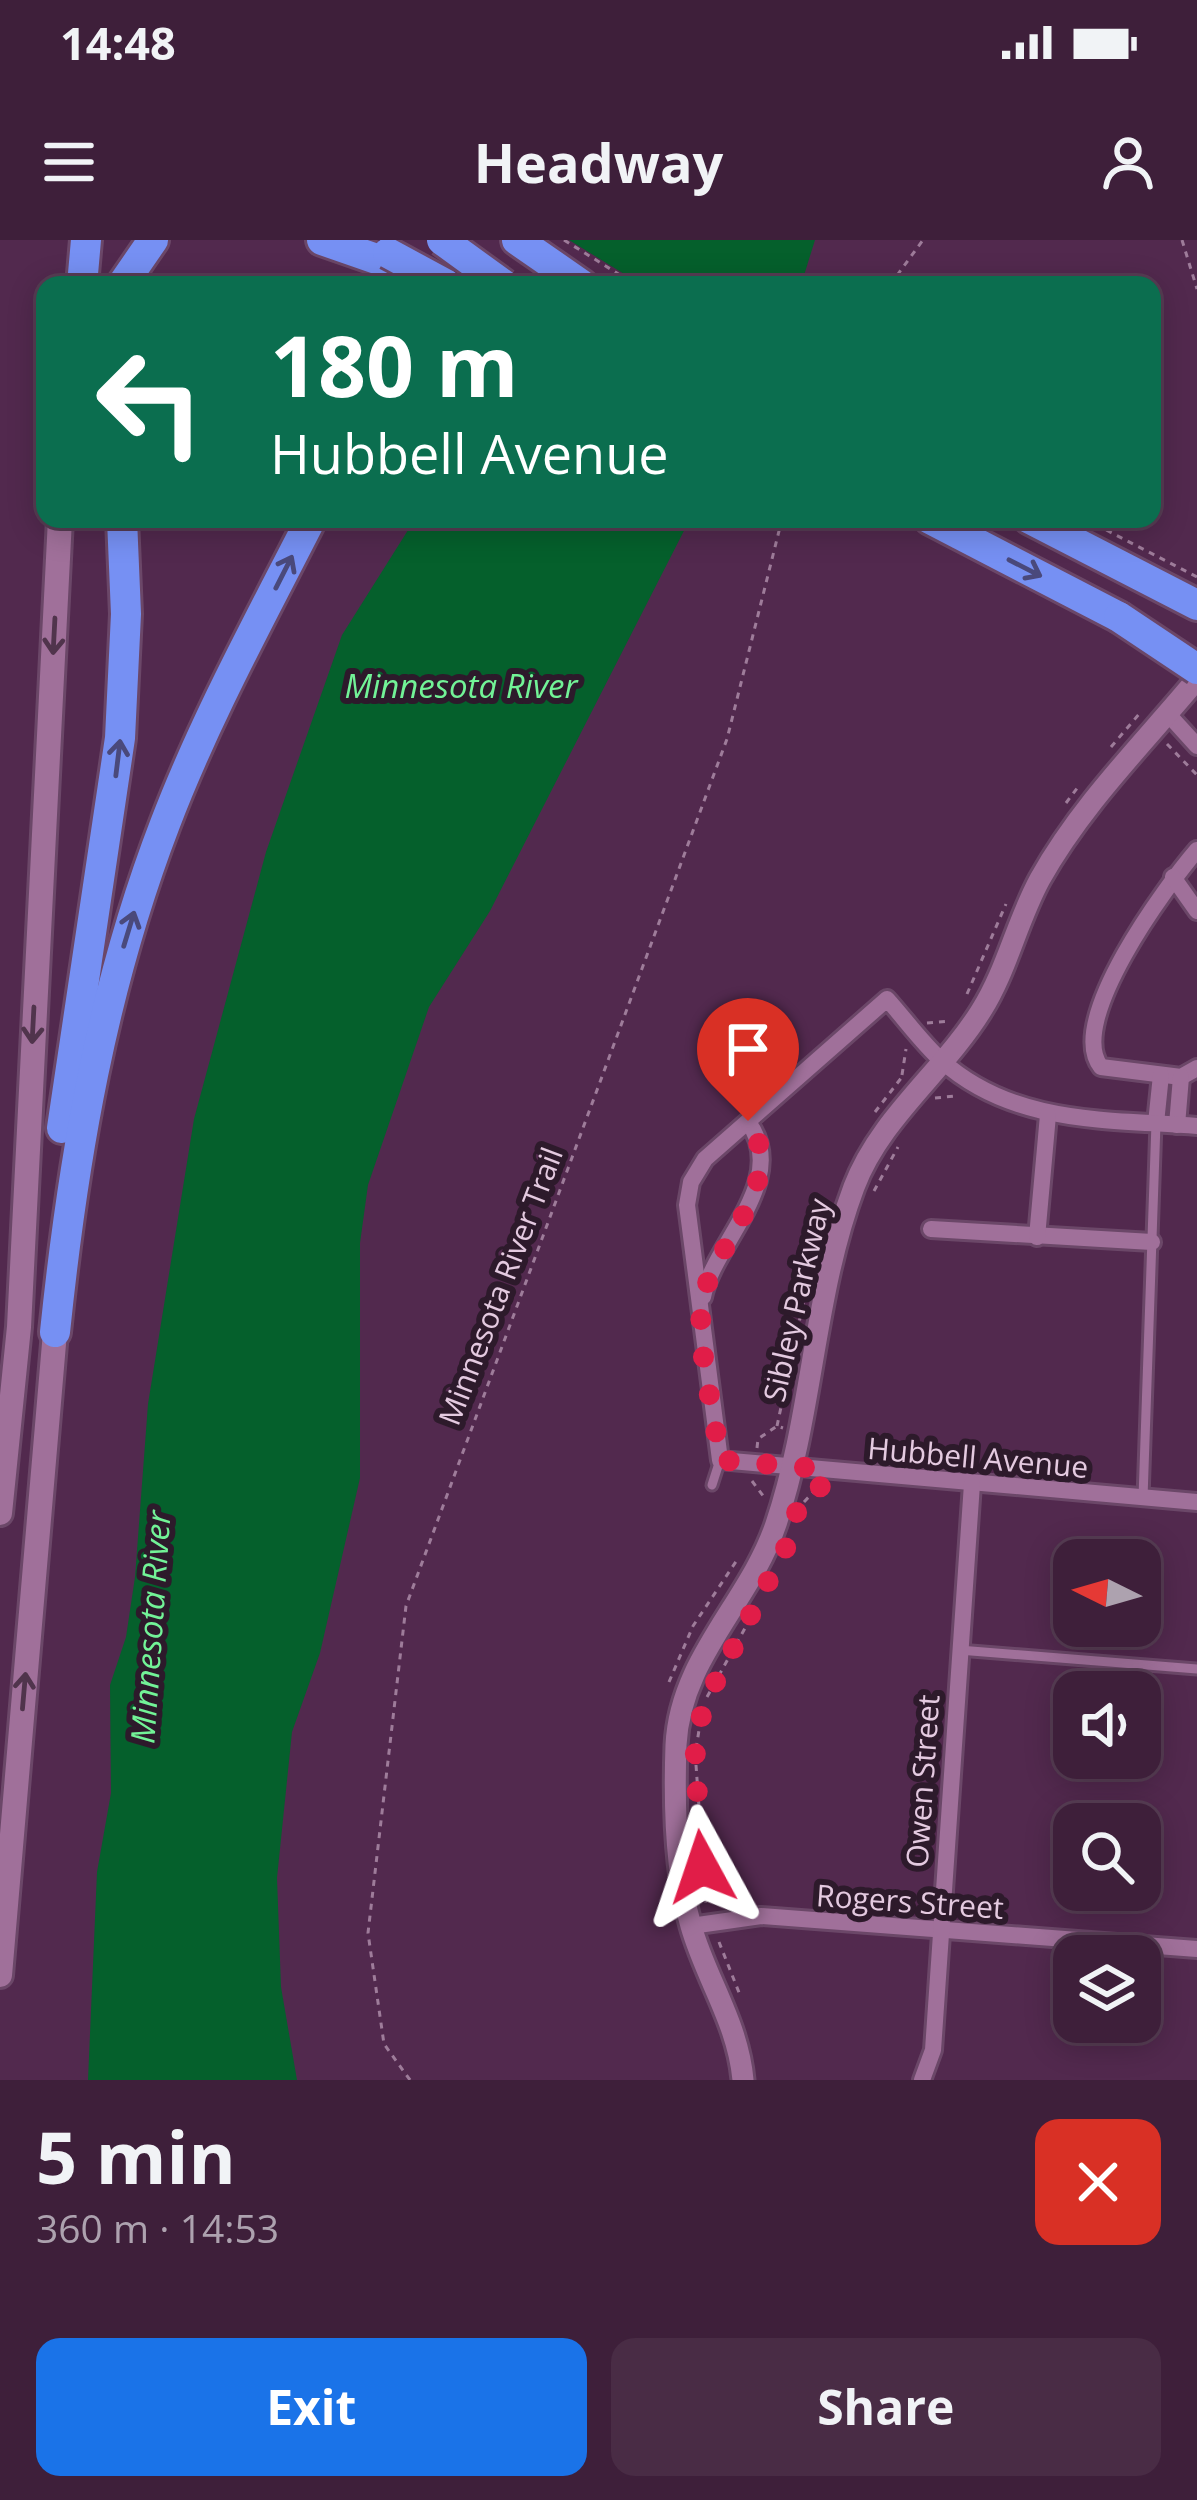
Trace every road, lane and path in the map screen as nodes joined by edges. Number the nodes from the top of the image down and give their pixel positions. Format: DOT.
graph roads {
  1 [pos="82,240"];
  2 [pos="152,240"];
  3 [pos="322,240"];
  4 [pos="442,240"];
  5 [pos="454,240"];
  6 [pos="517,240"];
  7 [pos="528,240"];
  8 [pos="564,240"];
  9 [pos="920,240"];
  10 [pos="1182,240"];
  11 [pos="377,252"];
  12 [pos="79,276"];
  13 [pos="128,276"];
  14 [pos="423,276"];
  15 [pos="437,276"];
  16 [pos="492,276"];
  17 [pos="565,276"];
  18 [pos="566,276"];
  19 [pos="622,276"];
  20 [pos="896,276"];
  21 [pos="1197,289"];
  22 [pos="60,528"];
  23 [pos="122,528"];
  24 [pos="307,528"];
  25 [pos="780,528"];
  26 [pos="948,528"];
  27 [pos="1047,528"];
  28 [pos="1102,528"];
  29 [pos="1197,577"];
  30 [pos="1197,605"];
  31 [pos="1119,616"];
  32 [pos="1197,655"];
  33 [pos="1197,669"];
  34 [pos="1197,679"];
  35 [pos="1174,720"];
  36 [pos="1197,746"];
  37 [pos="1197,775"];
  38 [pos="1197,850"];
  39 [pos="1173,877"];
  40 [pos="1197,911"];
  41 [pos="943,1061"];
  42 [pos="1189,1072"];
  43 [pos="1161,1075"];
  44 [pos="969,1080"];
  45 [pos="931,1098"];
  46 [pos="1048,1115"];
  47 [pos="748,1121"];
  48 [pos="1156,1123"];
  49 [pos="1177,1125"];
  50 [pos="1197,1126"];
  51 [pos="907,1134"];
  52 [pos="872,1196"];
  53 [pos="931,1229"];
  54 [pos="1037,1238"];
  55 [pos="1152,1242"];
  56 [pos="701,1310"];
  57 [pos="55,1332"];
  58 [pos="720,1460"];
  59 [pos="790,1466"];
  60 [pos="824,1469"];
  61 [pos="712,1484"];
  62 [pos="971,1484"];
  63 [pos="1143,1498"];
  64 [pos="798,1502"];
  65 [pos="1197,1502"];
  66 [pos="0,1513"];
  67 [pos="765,1593"];
  68 [pos="959,1650"];
  69 [pos="1197,1669"];
  70 [pos="701,1923"];
  71 [pos="938,1931"];
  72 [pos="1197,1949"];
  73 [pos="0,1975"];
  74 [pos="745,2007"];
  75 [pos="410,2080"];
  76 [pos="742,2080"];
  77 [pos="922,2080"];
  1 -- 12 [label="highway"];
  2 -- 13 [label="highway"];
  3 -- 11 [label="highway"];
  4 -- 16 [label="highway, bridge"];
  5 -- 15 [label="highway"];
  6 -- 17 [label="highway"];
  7 -- 18 [label="highway"];
  8 -- 19 [label="path"];
  9 -- 20 [label="path"];
  10 -- 21 [label="path"];
  11 -- 14 [label="highway, bridge"];
  22 -- 66 [label="main road, one-way"];
  57 -- 23 [label="highway, one-way"];
  57 -- 24 [label="highway, one-way"];
  25 -- 75 [label="path, Minnesota River Trail"];
  26 -- 31 [label="highway, one-way"];
  27 -- 30 [label="highway"];
  28 -- 29 [label="path"];
  31 -- 32 [label="highway, bridge"];
  31 -- 33 [label="highway, bridge"];
  34 -- 35 [label="street, Sibley Parkway"];
  35 -- 36 [label="street"];
  35 -- 37 [label="path"];
  35 -- 41 [label="street, Sibley Parkway"];
  38 -- 39 [label="street"];
  39 -- 40 [label="street"];
  39 -- 43 [label="street"];
  41 -- 44 [label="street"];
  41 -- 47 [label="street"];
  41 -- 59 [label="street, Sibley Parkway"];
  42 -- 43 [label="street"];
  42 -- 49 [label="street"];
  43 -- 48 [label="street"];
  44 -- 45 [label="path"];
  44 -- 46 [label="street"];
  46 -- 48 [label="street"];
  46 -- 54 [label="street"];
  47 -- 56 [label="street"];
  47 -- 56 [label="street"];
  48 -- 49 [label="street"];
  48 -- 55 [label="lane"];
  49 -- 50 [label="street"];
  51 -- 52 [label="path"];
  53 -- 54 [label="street"];
  54 -- 55 [label="street"];
  55 -- 63 [label="lane"];
  56 -- 58 [label="street"];
  73 -- 57 [label="main road, one-way"];
  58 -- 59 [label="street, Hubbell Avenue"];
  58 -- 61 [label="lane"];
  59 -- 60 [label="street, Hubbell Avenue"];
  59 -- 70 [label="street, Sibley Parkway"];
  60 -- 62 [label="street, Hubbell Avenue"];
  60 -- 64 [label="path"];
  62 -- 63 [label="street, Hubbell Avenue"];
  62 -- 68 [label="street, Owen Street"];
  63 -- 65 [label="street, Hubbell Avenue"];
  67 -- 70 [label="path"];
  68 -- 69 [label="lane"];
  68 -- 71 [label="street, Owen Street"];
  70 -- 71 [label="street, Rogers Street"];
  70 -- 74 [label="path"];
  70 -- 76 [label="street, Sibley Parkway"];
  71 -- 72 [label="street, Rogers Street"];
  71 -- 77 [label="street, Owen Street"];
}
